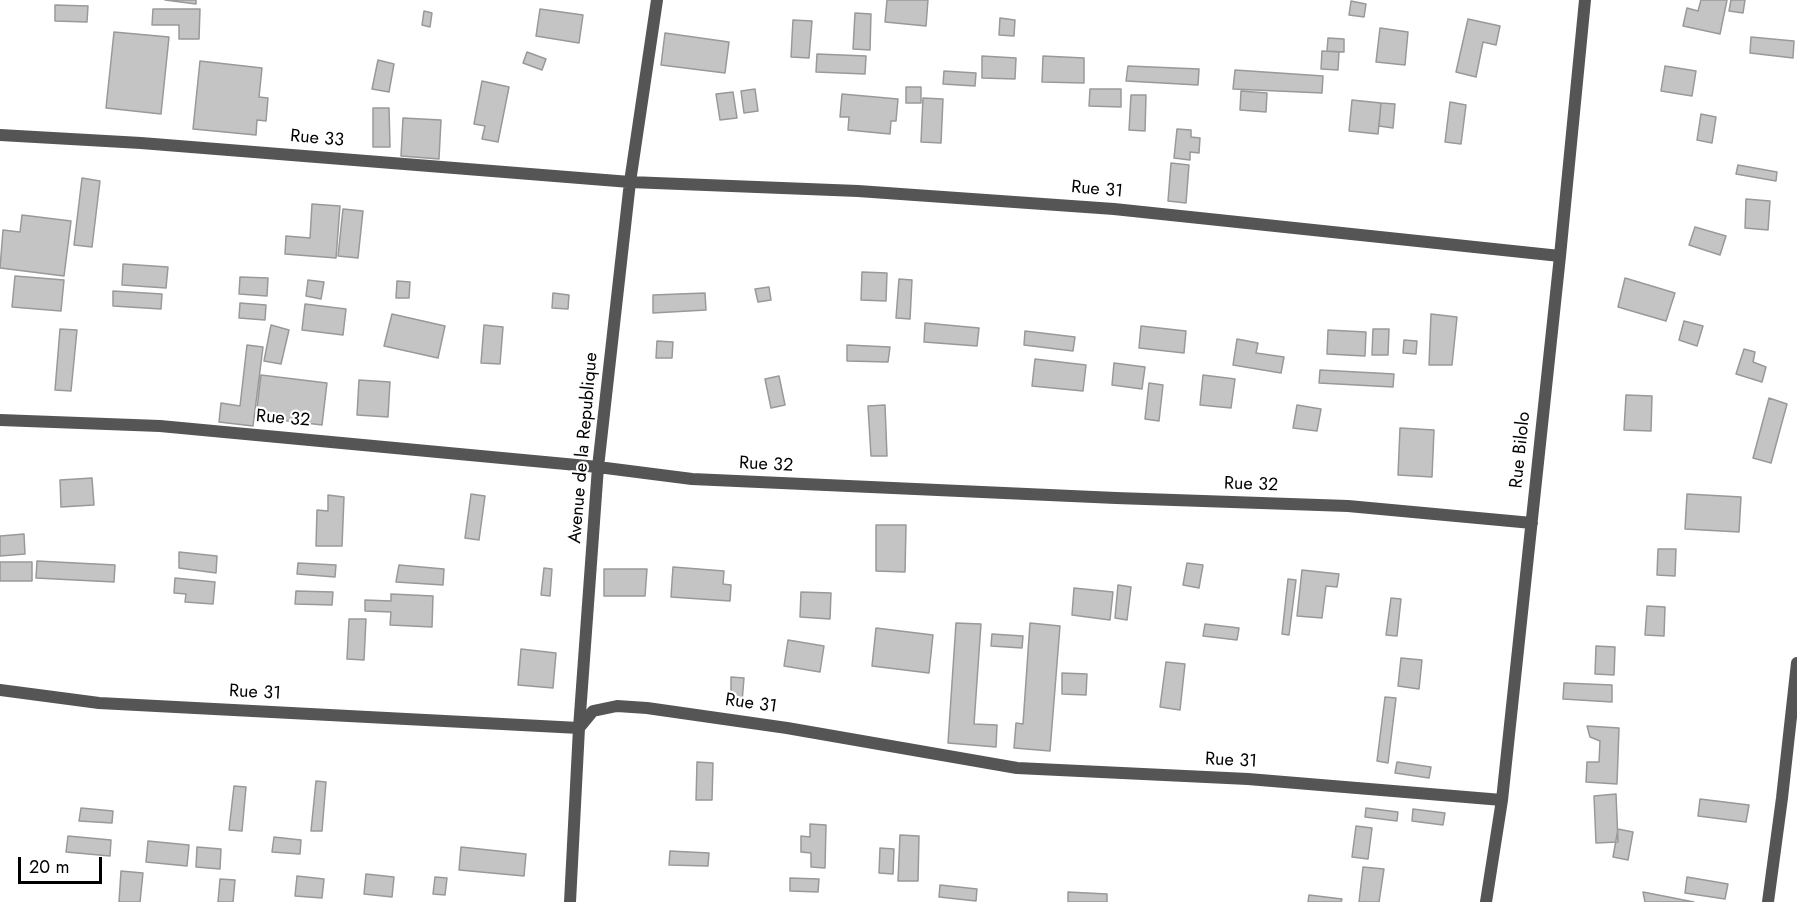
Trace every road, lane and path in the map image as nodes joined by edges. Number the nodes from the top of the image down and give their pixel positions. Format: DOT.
graph roads {
  1 [pos="657,0"];
  2 [pos="1585,0"];
  3 [pos="0,135"];
  4 [pos="630,182"];
  5 [pos="1560,256"];
  6 [pos="0,420"];
  7 [pos="598,467"];
  8 [pos="1532,523"];
  9 [pos="1797,663"];
  10 [pos="0,690"];
  11 [pos="579,728"];
  12 [pos="1502,800"];
  13 [pos="570,902"];
  14 [pos="1486,902"];
  15 [pos="1768,902"];
  1 -- 4 [label="street, Avenue de la Republique"];
  2 -- 5 [label="street, Rue Bilolo"];
  3 -- 4 [label="street, Rue 33"];
  4 -- 5 [label="street, Rue 31"];
  4 -- 7 [label="street, Avenue de la Republique"];
  5 -- 8 [label="street, Rue Bilolo"];
  6 -- 7 [label="street, Rue 32"];
  7 -- 8 [label="street, Rue 32"];
  7 -- 11 [label="street, Avenue de la Republique"];
  8 -- 12 [label="street, Rue Bilolo"];
  9 -- 15 [label="street"];
  10 -- 11 [label="street, Rue 31"];
  11 -- 12 [label="street, Rue 31"];
  11 -- 13 [label="street, Avenue de la Republique"];
  12 -- 14 [label="street, Rue Bilolo"];
}
